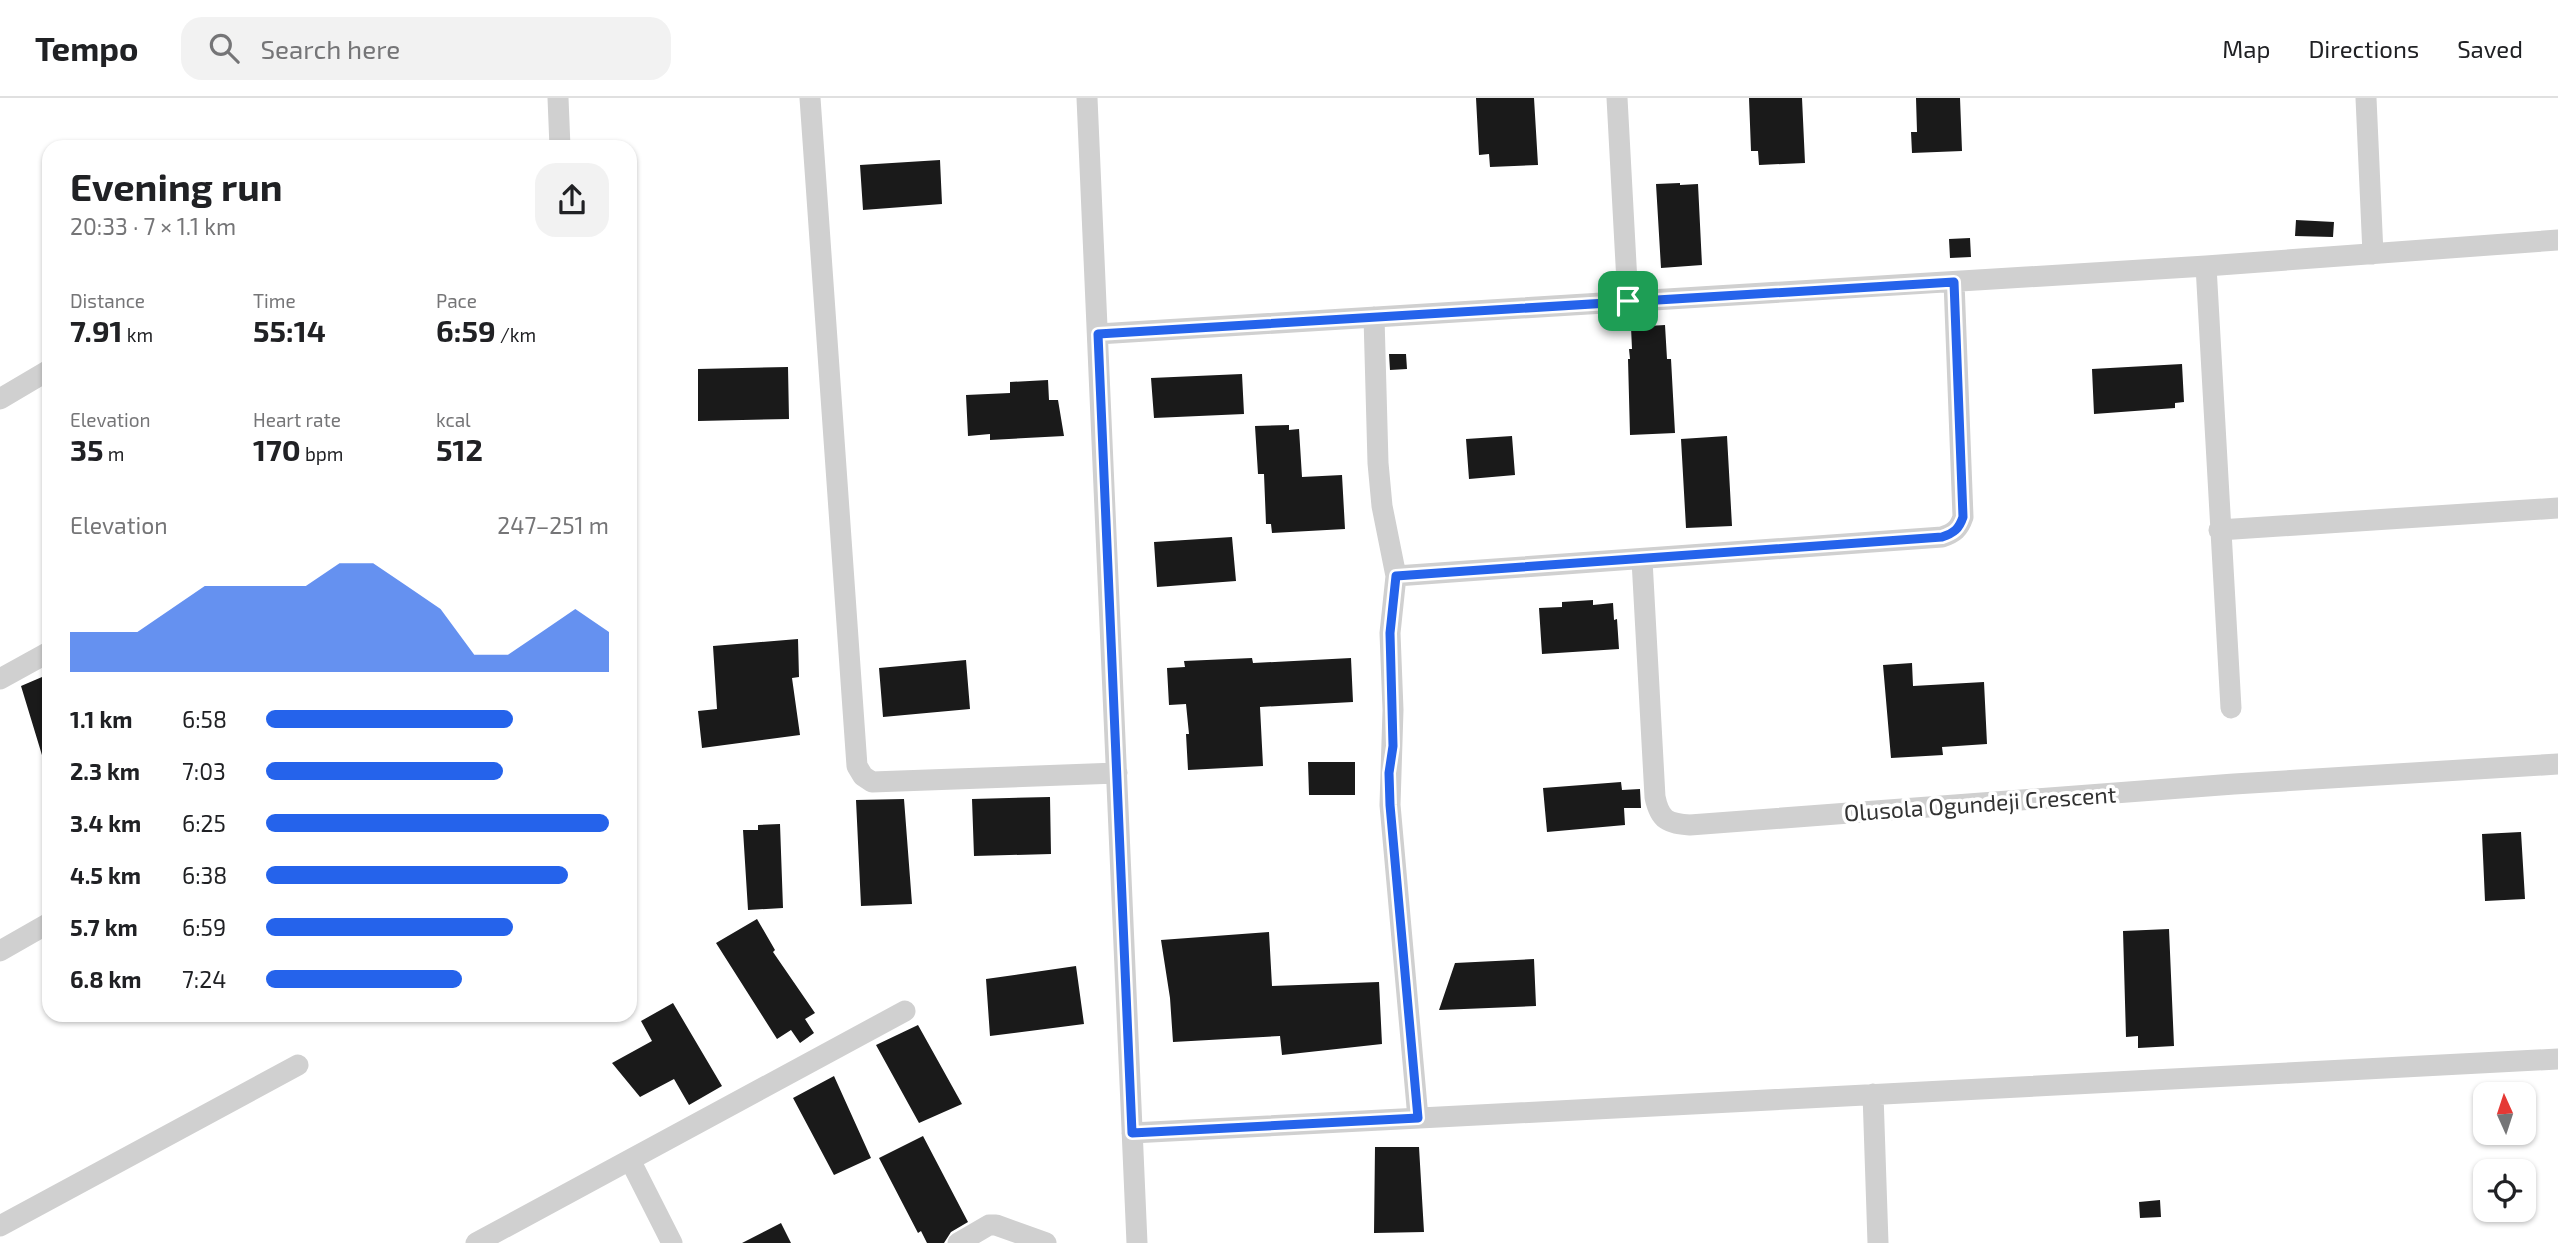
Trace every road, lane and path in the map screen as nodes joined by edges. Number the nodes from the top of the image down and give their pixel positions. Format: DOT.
graph roads {
  1 [pos="558,98"];
  2 [pos="810,98"];
  3 [pos="1087,98"];
  4 [pos="1617,98"];
  5 [pos="2366,98"];
  6 [pos="560,140"];
  7 [pos="2558,240"];
  8 [pos="2373,254"];
  9 [pos="2206,266"];
  10 [pos="1954,282"];
  11 [pos="1628,301"];
  12 [pos="1374,317"];
  13 [pos="1098,334"];
  14 [pos="42,374"];
  15 [pos="0,399"];
  16 [pos="2558,508"];
  17 [pos="2219,530"];
  18 [pos="1642,560"];
  19 [pos="1396,576"];
  20 [pos="42,656"];
  21 [pos="0,679"];
  22 [pos="2231,708"];
  23 [pos="2558,764"];
  24 [pos="1117,773"];
  25 [pos="42,927"];
  26 [pos="0,951"];
  27 [pos="905,1011"];
  28 [pos="2558,1059"];
  29 [pos="299,1065"];
  30 [pos="1873,1094"];
  31 [pos="1418,1118"];
  32 [pos="1132,1133"];
  33 [pos="630,1160"];
  34 [pos="0,1226"];
  35 [pos="476,1243"];
  36 [pos="672,1243"];
  37 [pos="957,1243"];
  38 [pos="1046,1243"];
  39 [pos="1137,1243"];
  40 [pos="1878,1243"];
  1 -- 6 [label="street"];
  2 -- 24 [label="street"];
  3 -- 13 [label="street"];
  4 -- 11 [label="street"];
  5 -- 8 [label="street"];
  7 -- 8 [label="street"];
  8 -- 9 [label="street"];
  9 -- 10 [label="street"];
  9 -- 17 [label="street"];
  10 -- 11 [label="street"];
  10 -- 18 [label="street"];
  11 -- 12 [label="street"];
  12 -- 13 [label="street"];
  12 -- 19 [label="street"];
  13 -- 24 [label="street"];
  14 -- 15 [label="street"];
  16 -- 17 [label="street"];
  17 -- 22 [label="street"];
  18 -- 19 [label="street"];
  18 -- 23 [label="street, Olusola Ogundeji Crescent"];
  19 -- 31 [label="street"];
  20 -- 21 [label="street"];
  24 -- 32 [label="street"];
  25 -- 26 [label="street"];
  27 -- 33 [label="street"];
  28 -- 30 [label="street"];
  29 -- 34 [label="street"];
  30 -- 31 [label="street"];
  30 -- 40 [label="street"];
  31 -- 32 [label="street"];
  32 -- 39 [label="street"];
  33 -- 35 [label="street"];
  33 -- 36 [label="street"];
  37 -- 38 [label="street"];
}
